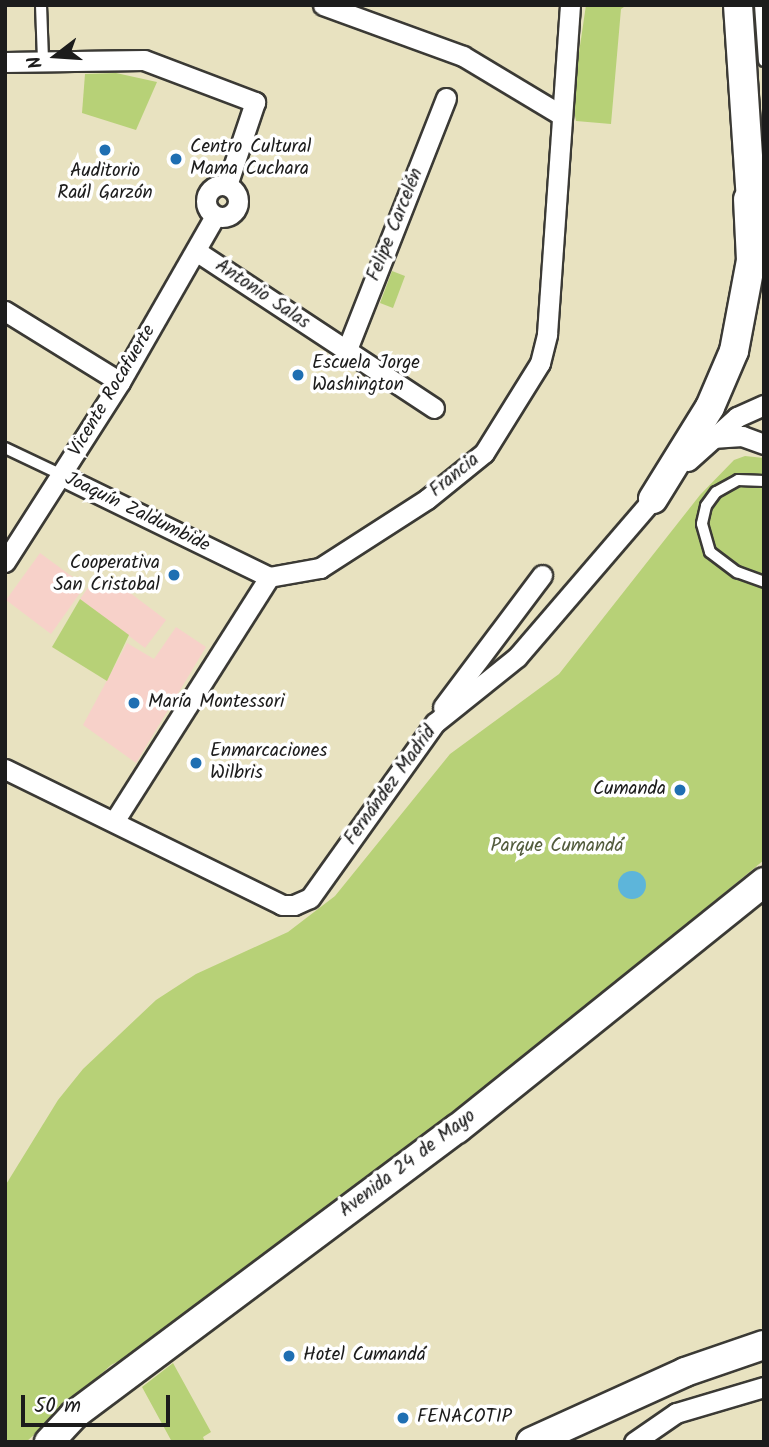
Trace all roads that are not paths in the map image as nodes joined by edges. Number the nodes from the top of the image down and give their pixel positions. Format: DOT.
graph roads {
  1 [pos="41,5"];
  2 [pos="323,5"];
  3 [pos="570,5"];
  4 [pos="738,5"];
  5 [pos="754,5"];
  6 [pos="760,5"];
  7 [pos="43,59"];
  8 [pos="764,61"];
  9 [pos="5,62"];
  10 [pos="446,98"];
  11 [pos="561,114"];
  12 [pos="756,199"];
  13 [pos="197,251"];
  14 [pos="764,265"];
  15 [pos="5,311"];
  16 [pos="345,352"];
  17 [pos="120,382"];
  18 [pos="764,405"];
  19 [pos="434,408"];
  20 [pos="712,438"];
  21 [pos="764,444"];
  22 [pos="5,447"];
  23 [pos="62,475"];
  24 [pos="764,481"];
  25 [pos="653,499"];
  26 [pos="5,562"];
  27 [pos="542,575"];
  28 [pos="269,577"];
  29 [pos="764,582"];
  30 [pos="435,723"];
  31 [pos="5,769"];
  32 [pos="115,820"];
  33 [pos="764,882"];
  34 [pos="764,1345"];
  35 [pos="764,1387"];
  36 [pos="49,1442"];
  37 [pos="531,1442"];
  38 [pos="634,1442"];
  1 -- 7 [label="lane"];
  2 -- 11 [label="street"];
  3 -- 11 [label="street, Francia"];
  4 -- 12 [label="main road"];
  5 -- 12 [label="main road"];
  6 -- 8 [label="lane"];
  7 -- 9 [label="street"];
  7 -- 13 [label="street, Vicente Rocafuerte"];
  10 -- 16 [label="street, Felipe Carcelén"];
  11 -- 28 [label="street, Francia"];
  12 -- 14 [label="main road"];
  12 -- 25 [label="main road"];
  13 -- 16 [label="street, Antonio Salas"];
  13 -- 17 [label="street, Vicente Rocafuerte"];
  15 -- 17 [label="street"];
  16 -- 19 [label="street, Antonio Salas"];
  17 -- 23 [label="street, Vicente Rocafuerte"];
  18 -- 20 [label="street, Fernández Madrid"];
  20 -- 21 [label="street"];
  20 -- 25 [label="street, Fernández Madrid"];
  22 -- 23 [label="lane, Joaquín Zaldumbide"];
  23 -- 26 [label="street, Vicente Rocafuerte"];
  23 -- 28 [label="street, Joaquín Zaldumbide"];
  24 -- 29 [label="lane"];
  25 -- 30 [label="street, Fernández Madrid"];
  27 -- 30 [label="street"];
  28 -- 32 [label="street"];
  30 -- 32 [label="street, Fernández Madrid"];
  31 -- 32 [label="street, Fernández Madrid"];
  33 -- 36 [label="main road, Avenida 24 de Mayo"];
  34 -- 37 [label="main road"];
  35 -- 38 [label="street"];
}
